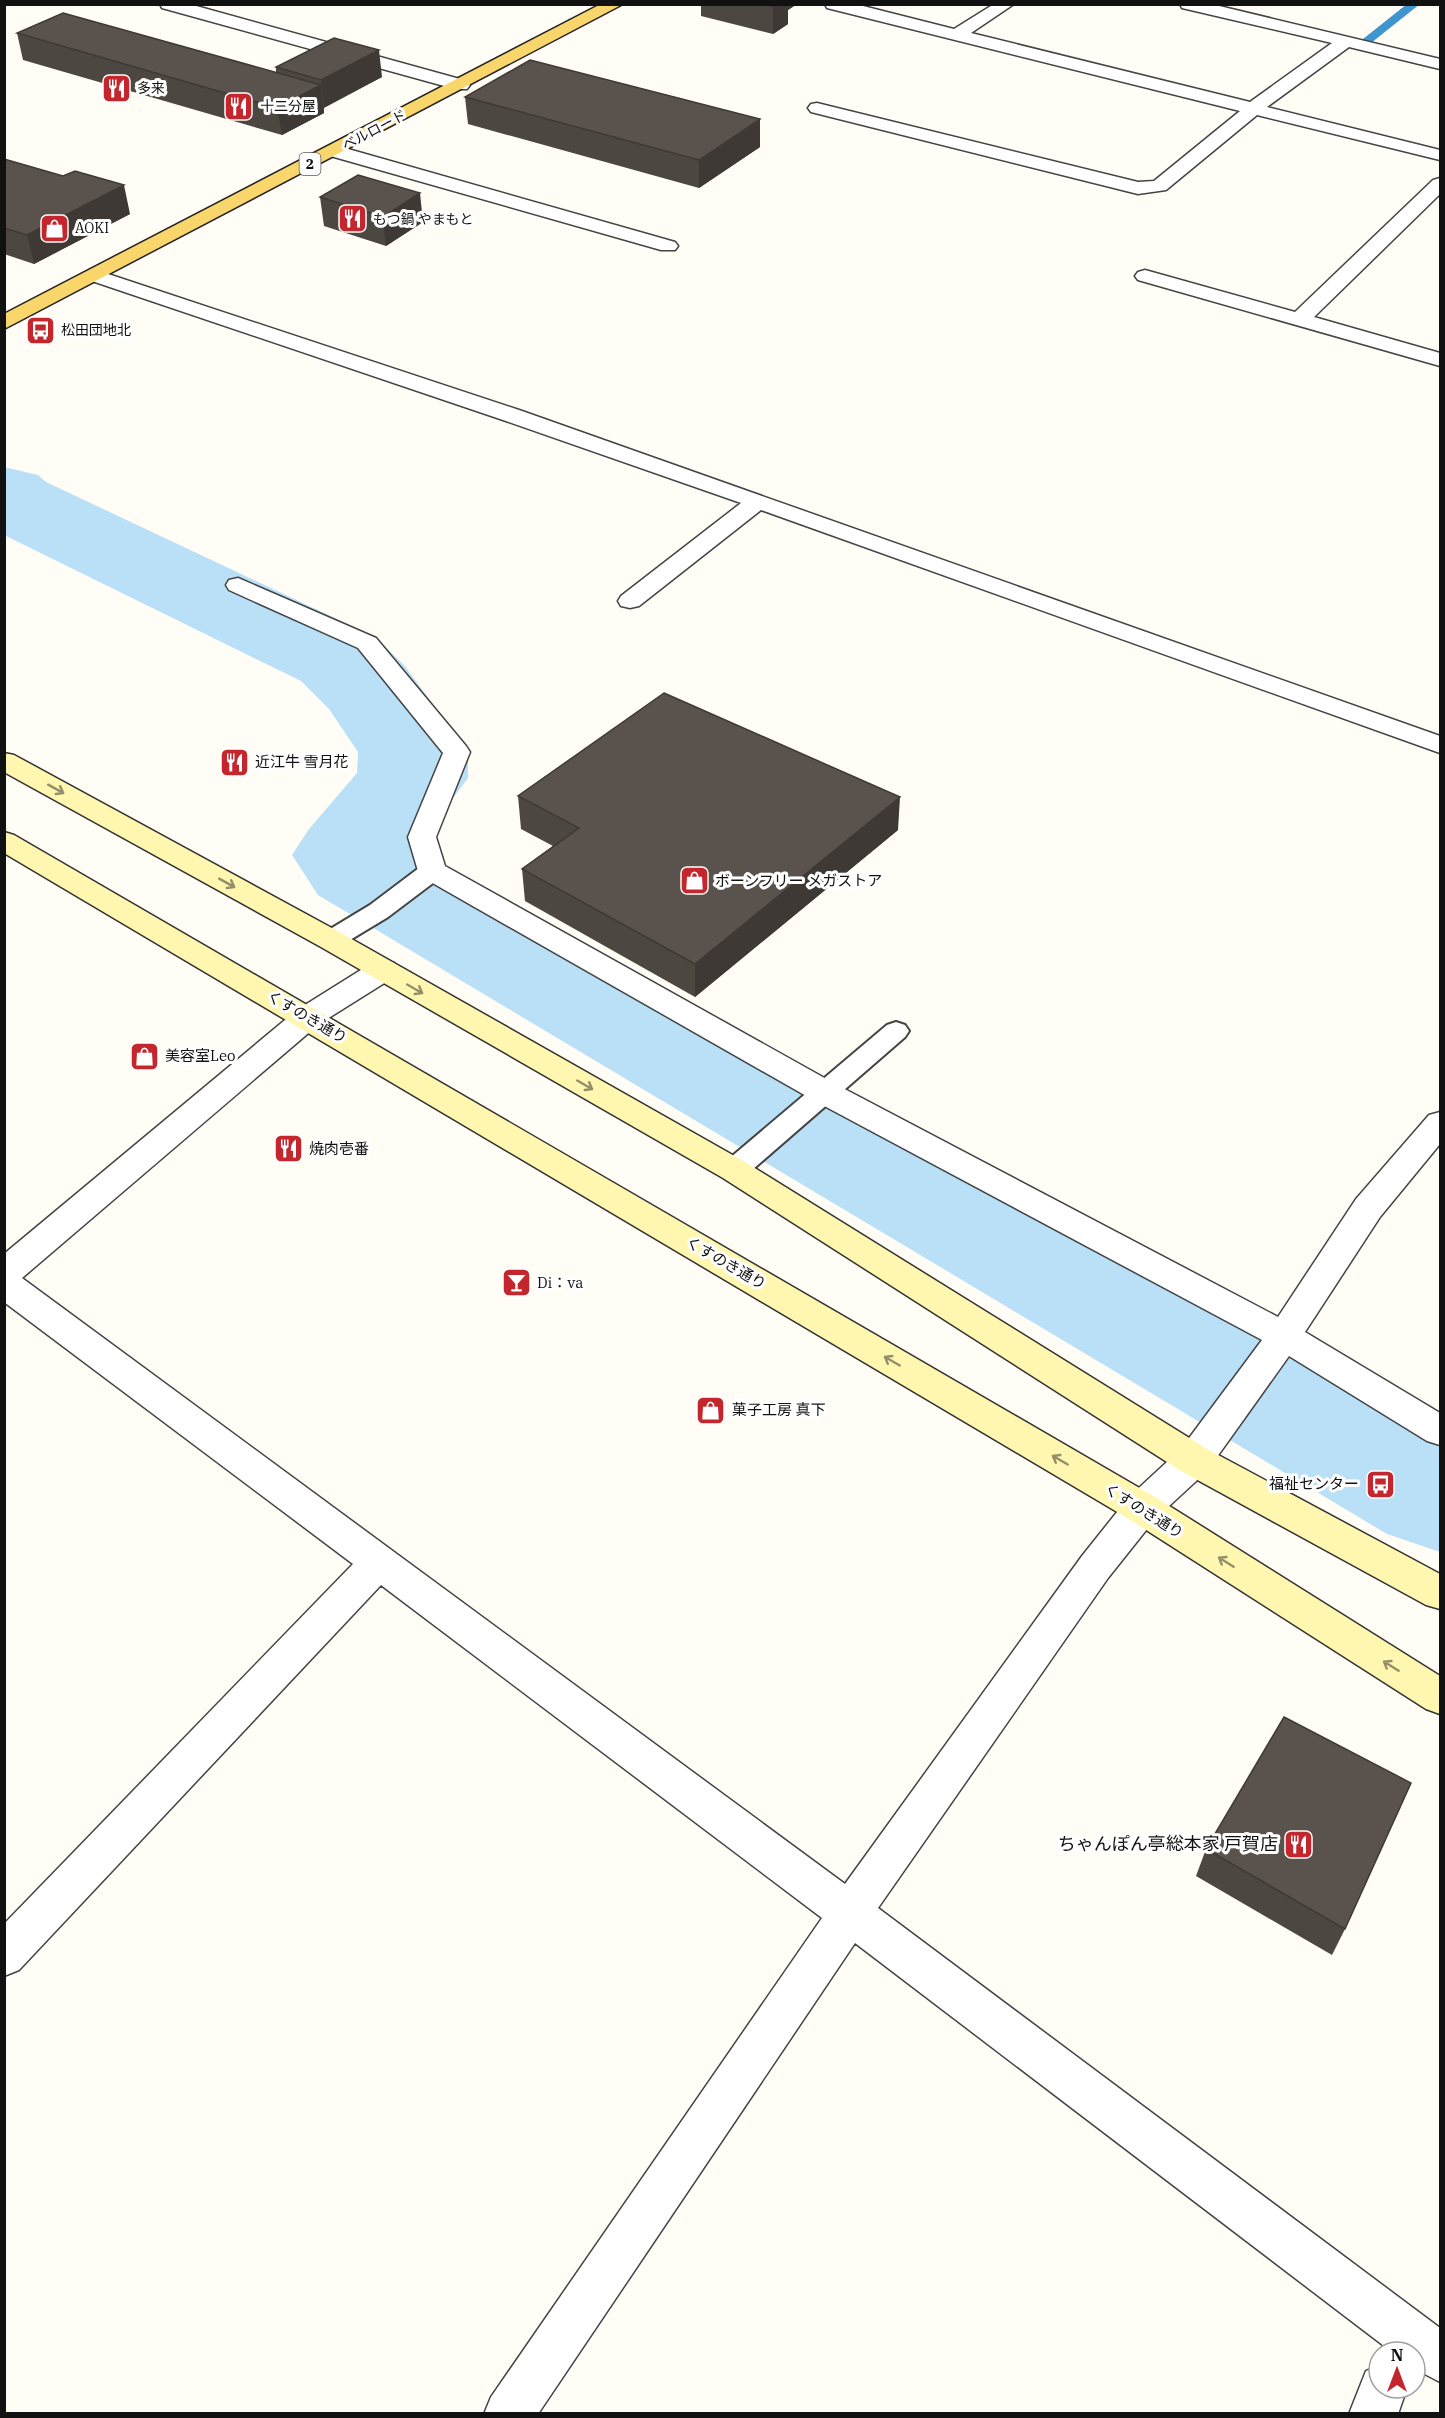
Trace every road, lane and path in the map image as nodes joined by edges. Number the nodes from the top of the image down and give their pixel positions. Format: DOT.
graph roads {
  1 [pos="168,4"];
  2 [pos="615,4"];
  3 [pos="833,4"];
  4 [pos="1006,4"];
  5 [pos="1188,4"];
  6 [pos="956,35"];
  7 [pos="1346,42"];
  8 [pos="1440,64"];
  9 [pos="461,85"];
  10 [pos="817,108"];
  11 [pos="1254,108"];
  12 [pos="334,151"];
  13 [pos="1440,155"];
  14 [pos="1440,184"];
  15 [pos="668,246"];
  16 [pos="96,276"];
  17 [pos="1145,276"];
  18 [pos="1299,320"];
  19 [pos="4,323"];
  20 [pos="1440,360"];
  21 [pos="758,501"];
  22 [pos="238,585"];
  23 [pos="630,601"];
  24 [pos="1440,745"];
  25 [pos="4,761"];
  26 [pos="4,842"];
  27 [pos="430,873"];
  28 [pos="331,940"];
  29 [pos="383,970"];
  30 [pos="308,1017"];
  31 [pos="896,1031"];
  32 [pos="820,1099"];
  33 [pos="1440,1123"];
  34 [pos="734,1170"];
  35 [pos="4,1274"];
  36 [pos="4,1283"];
  37 [pos="1274,1349"];
  38 [pos="1440,1431"];
  39 [pos="1194,1460"];
  40 [pos="1142,1508"];
  41 [pos="379,1562"];
  42 [pos="1440,1593"];
  43 [pos="1440,1697"];
  44 [pos="850,1913"];
  45 [pos="4,1955"];
  46 [pos="1405,2340"];
  47 [pos="508,2414"];
  1 -- 9 [label="street"];
  2 -- 9 [label="main road, ベルロード / 2"];
  3 -- 6 [label="street"];
  4 -- 6 [label="street"];
  5 -- 7 [label="street"];
  6 -- 11 [label="street"];
  7 -- 8 [label="street"];
  7 -- 11 [label="street"];
  9 -- 12 [label="main road, ベルロード / 2"];
  10 -- 11 [label="street"];
  11 -- 13 [label="street"];
  12 -- 15 [label="street"];
  12 -- 16 [label="main road, ベルロード / 2"];
  14 -- 18 [label="street"];
  16 -- 19 [label="main road, ベルロード / 2"];
  16 -- 21 [label="street"];
  17 -- 18 [label="street"];
  18 -- 20 [label="street"];
  21 -- 23 [label="street"];
  21 -- 24 [label="street"];
  22 -- 27 [label="street"];
  25 -- 28 [label="main road, one-way"];
  26 -- 30 [label="main road, くすのき通り"];
  27 -- 28 [label="lane"];
  27 -- 32 [label="street"];
  28 -- 29 [label="main road"];
  29 -- 30 [label="street"];
  29 -- 34 [label="main road, one-way"];
  30 -- 35 [label="street"];
  40 -- 30 [label="main road, くすのき通り, one-way"];
  31 -- 32 [label="lane"];
  32 -- 34 [label="lane"];
  32 -- 37 [label="street"];
  33 -- 37 [label="street"];
  34 -- 39 [label="main road"];
  36 -- 41 [label="street"];
  37 -- 38 [label="street"];
  37 -- 39 [label="street"];
  39 -- 40 [label="street"];
  39 -- 42 [label="main road"];
  43 -- 40 [label="main road, くすのき通り, one-way"];
  40 -- 44 [label="street"];
  41 -- 44 [label="street"];
  41 -- 45 [label="street"];
  44 -- 46 [label="street"];
  44 -- 47 [label="street"];
}
